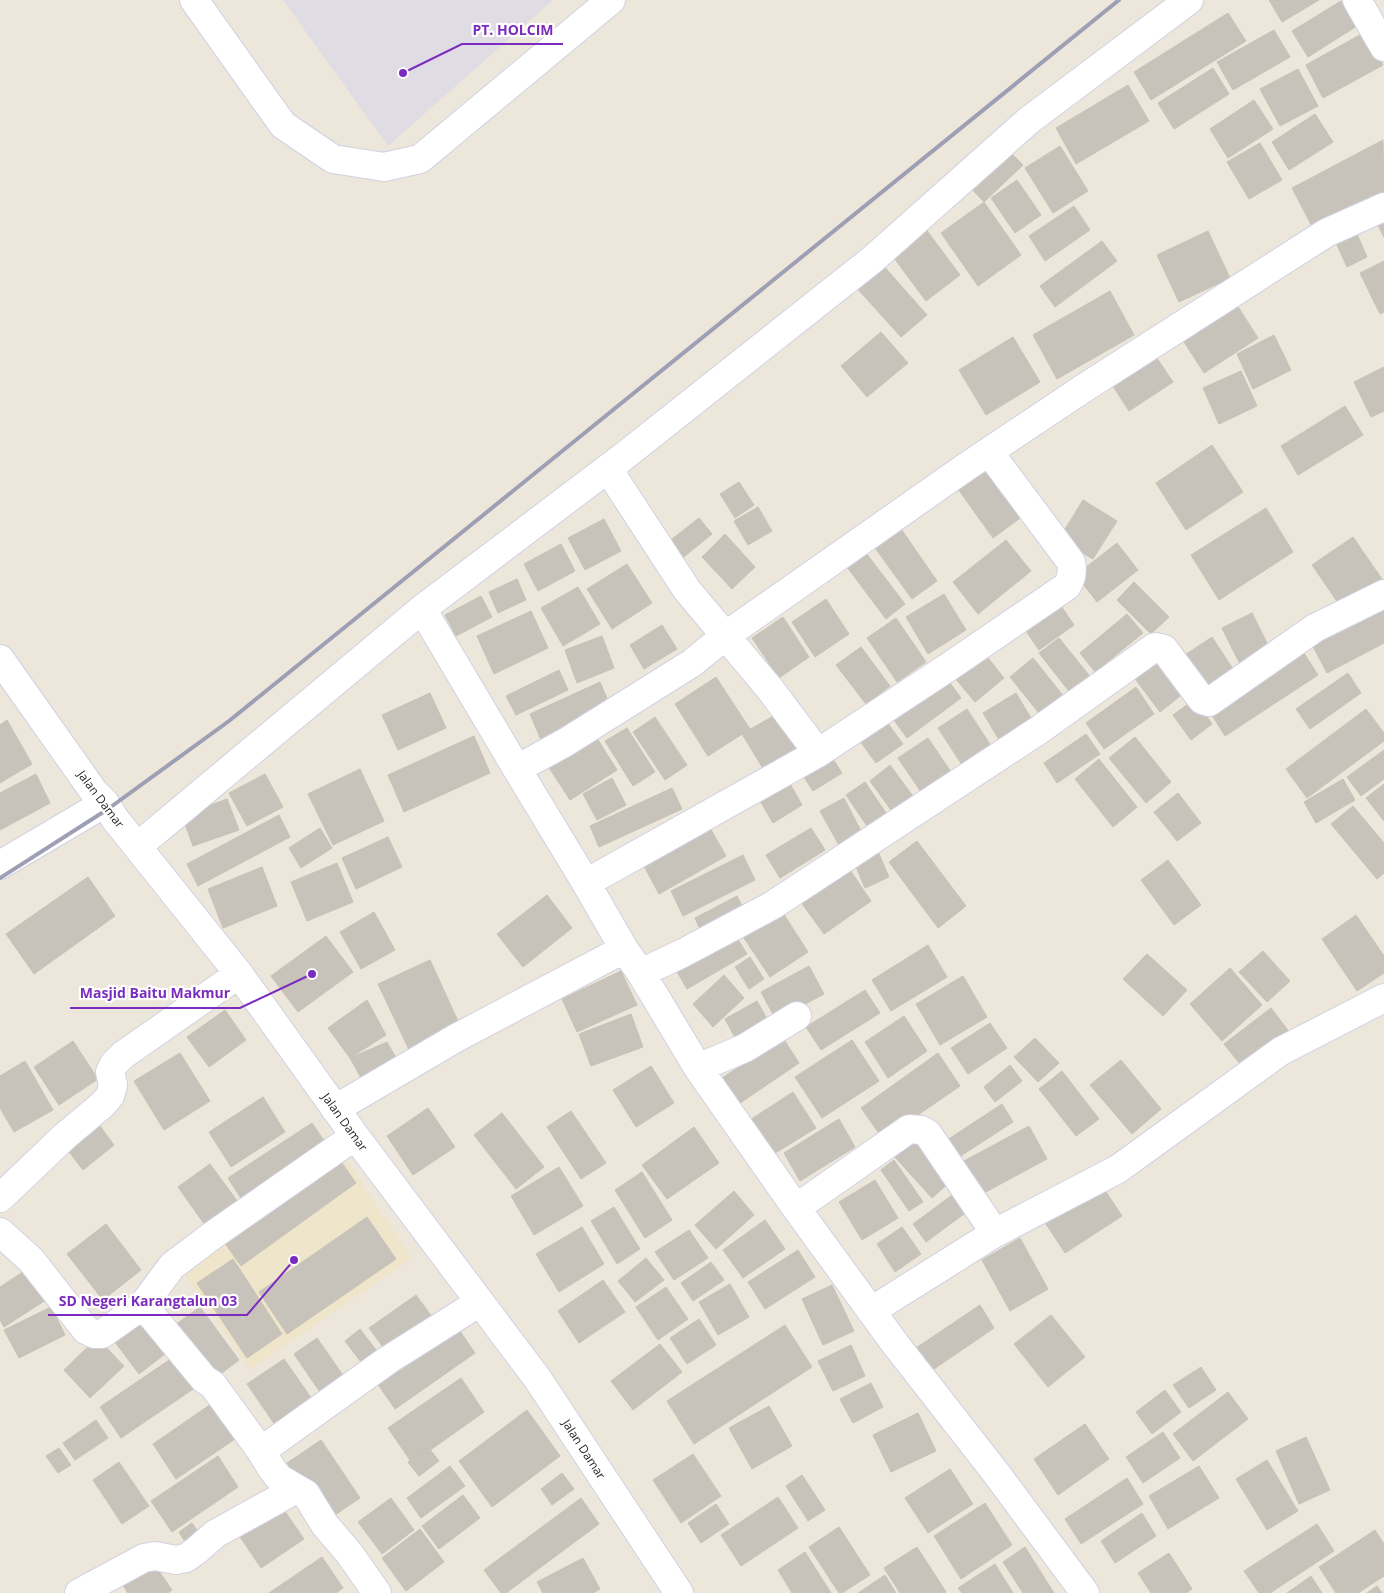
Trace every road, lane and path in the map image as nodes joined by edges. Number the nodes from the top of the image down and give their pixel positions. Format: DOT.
graph roads {
  1 [pos="194,0"];
  2 [pos="610,0"];
  3 [pos="1189,0"];
  4 [pos="1357,0"];
  5 [pos="1384,47"];
  6 [pos="1384,207"];
  7 [pos="989,452"];
  8 [pos="608,469"];
  9 [pos="1384,594"];
  10 [pos="422,609"];
  11 [pos="725,636"];
  12 [pos="0,659"];
  13 [pos="818,753"];
  14 [pos="517,769"];
  15 [pos="105,803"];
  16 [pos="138,846"];
  17 [pos="0,864"];
  18 [pos="586,883"];
  19 [pos="624,949"];
  20 [pos="641,973"];
  21 [pos="239,974"];
  22 [pos="1384,998"];
  23 [pos="797,1016"];
  24 [pos="698,1068"];
  25 [pos="335,1109"];
  26 [pos="355,1136"];
  27 [pos="0,1198"];
  28 [pos="796,1208"];
  29 [pos="0,1232"];
  30 [pos="995,1233"];
  31 [pos="480,1302"];
  32 [pos="143,1305"];
  33 [pos="871,1311"];
  34 [pos="261,1450"];
  35 [pos="299,1490"];
  36 [pos="79,1593"];
  37 [pos="377,1593"];
  38 [pos="679,1593"];
  39 [pos="1085,1593"];
  1 -- 2 [label="street"];
  3 -- 8 [label="street"];
  4 -- 5 [label="street"];
  6 -- 7 [label="street"];
  7 -- 11 [label="street"];
  7 -- 13 [label="street"];
  8 -- 10 [label="street"];
  8 -- 11 [label="street"];
  9 -- 20 [label="street"];
  10 -- 14 [label="street"];
  10 -- 16 [label="street"];
  11 -- 13 [label="street"];
  11 -- 14 [label="street"];
  12 -- 15 [label="street, Jalan Damar"];
  13 -- 18 [label="street"];
  14 -- 18 [label="street"];
  15 -- 16 [label="street, Jalan Damar"];
  15 -- 17 [label="street"];
  16 -- 21 [label="street, Jalan Damar"];
  18 -- 19 [label="street"];
  19 -- 20 [label="street"];
  19 -- 25 [label="street"];
  20 -- 24 [label="street"];
  21 -- 25 [label="street, Jalan Damar"];
  21 -- 27 [label="street"];
  22 -- 30 [label="street"];
  23 -- 24 [label="street"];
  24 -- 28 [label="street"];
  25 -- 26 [label="street, Jalan Damar"];
  26 -- 31 [label="street, Jalan Damar"];
  26 -- 32 [label="street"];
  28 -- 30 [label="street"];
  28 -- 33 [label="street"];
  29 -- 32 [label="street"];
  30 -- 33 [label="street"];
  31 -- 34 [label="street"];
  31 -- 38 [label="street, Jalan Damar"];
  32 -- 34 [label="street"];
  33 -- 39 [label="street"];
  34 -- 35 [label="street"];
  35 -- 36 [label="street"];
  35 -- 37 [label="street"];
}
